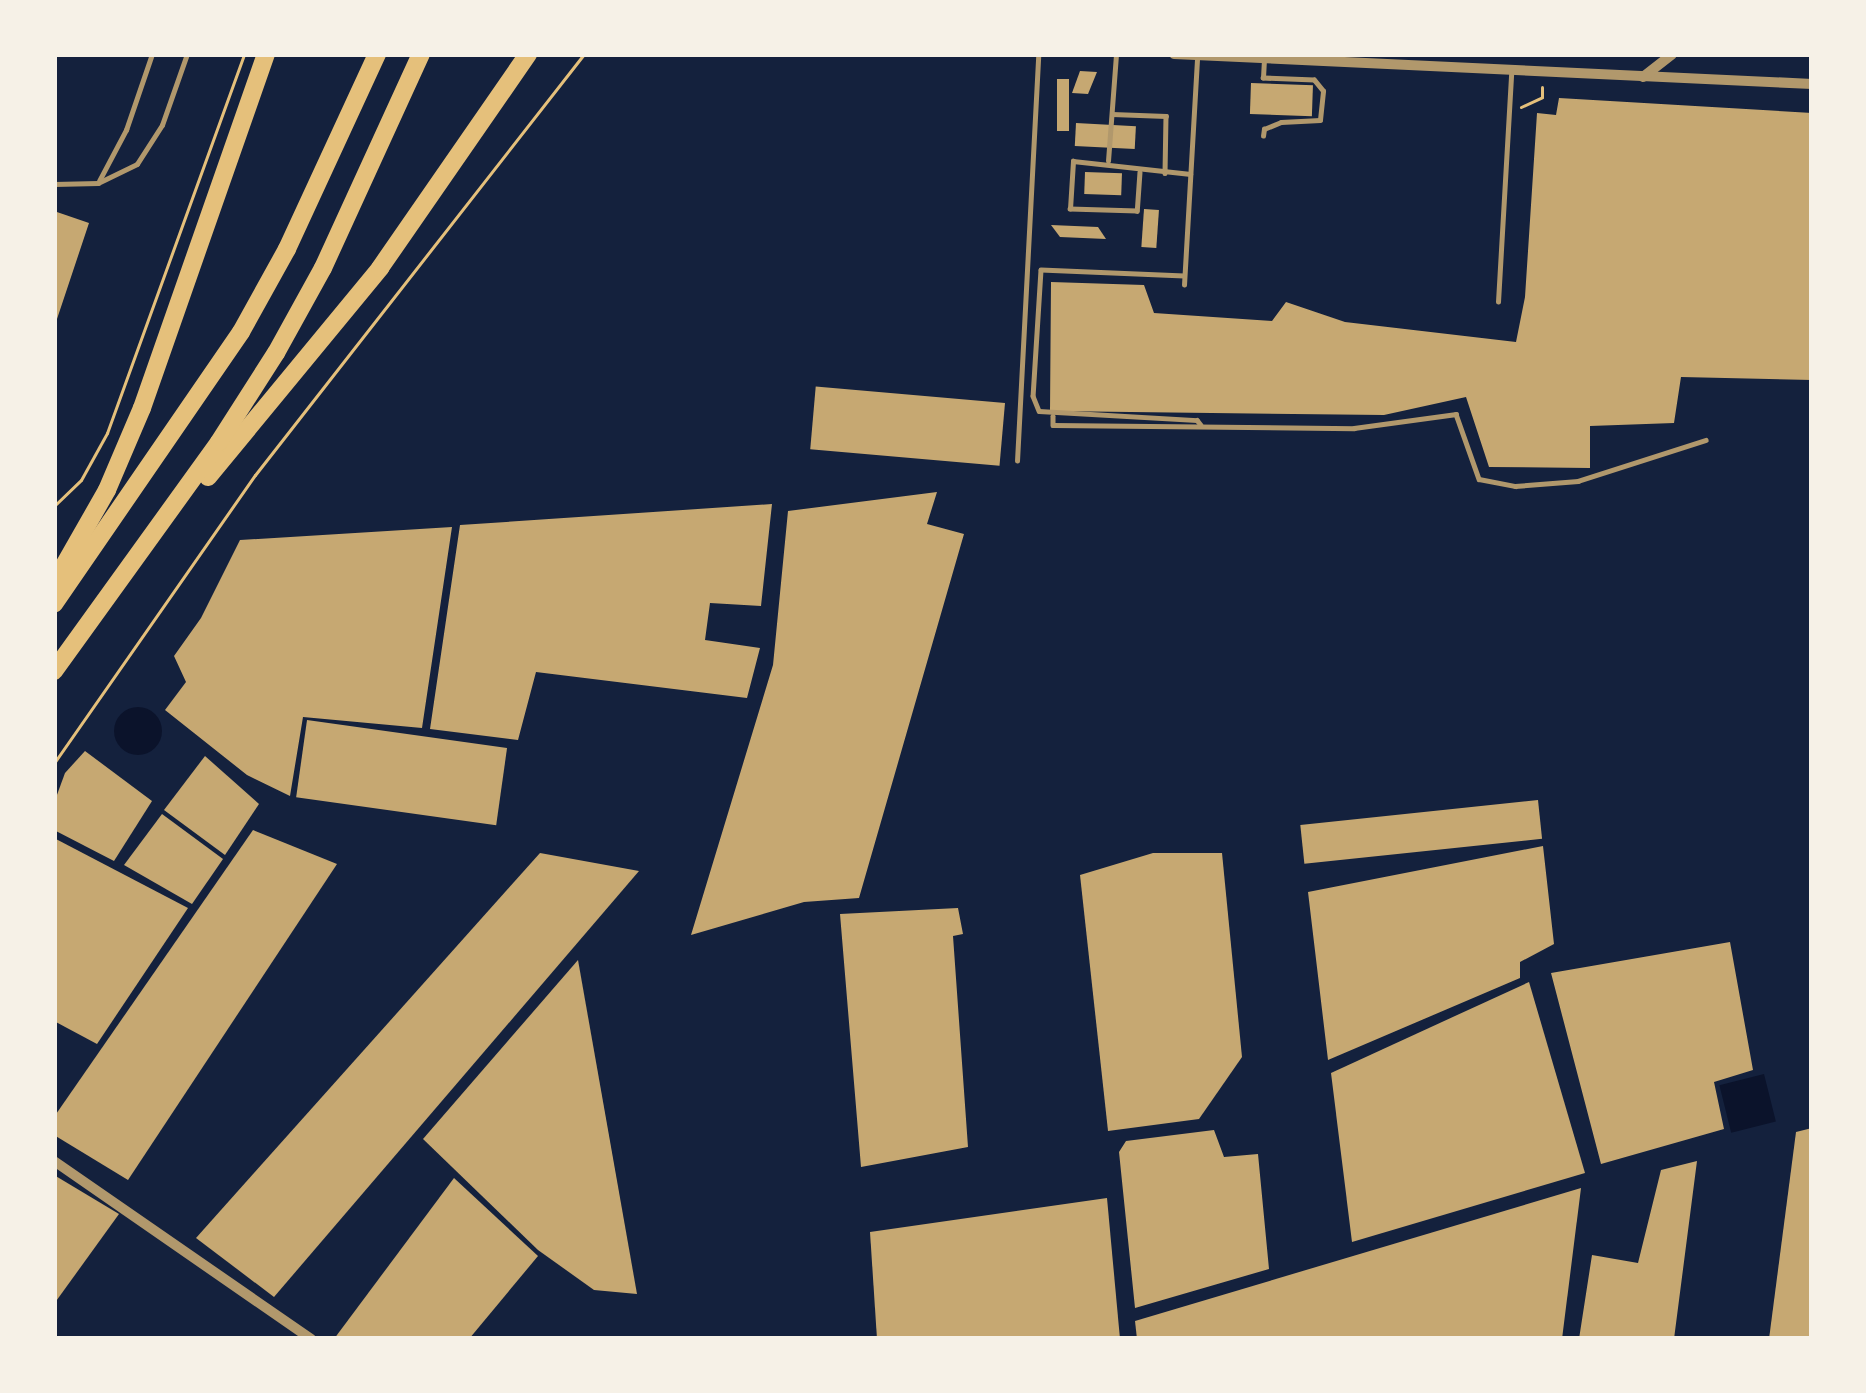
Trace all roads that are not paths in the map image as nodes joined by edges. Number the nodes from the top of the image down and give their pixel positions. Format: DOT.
graph roads {
  1 [pos="152,54"];
  2 [pos="187,54"];
  3 [pos="266,54"];
  4 [pos="377,54"];
  5 [pos="421,54"];
  6 [pos="528,54"];
  7 [pos="1116,54"];
  8 [pos="1174,54"];
  9 [pos="1672,54"];
  10 [pos="1041,56"];
  11 [pos="1197,57"];
  12 [pos="1264,59"];
  13 [pos="1511,71"];
  14 [pos="1643,77"];
  15 [pos="1812,84"];
  16 [pos="1112,114"];
  17 [pos="1263,136"];
  18 [pos="1108,161"];
  19 [pos="1140,172"];
  20 [pos="1165,173"];
  21 [pos="1190,174"];
  22 [pos="98,183"];
  23 [pos="54,184"];
  24 [pos="1184,277"];
  25 [pos="1184,286"];
  26 [pos="1498,302"];
  27 [pos="1054,416"];
  28 [pos="1201,425"];
  29 [pos="1706,440"];
  30 [pos="1017,461"];
  31 [pos="121,582"];
  32 [pos="54,583"];
  33 [pos="54,604"];
  34 [pos="54,671"];
  35 [pos="54,1160"];
  36 [pos="311,1339"];
  1 -- 22 [label="lane"];
  2 -- 22 [label="lane"];
  3 -- 32 [label="highway"];
  4 -- 33 [label="highway"];
  5 -- 31 [label="highway"];
  6 -- 31 [label="highway"];
  7 -- 16 [label="lane"];
  8 -- 11 [label="street"];
  9 -- 14 [label="street"];
  10 -- 30 [label="lane"];
  11 -- 12 [label="street"];
  11 -- 21 [label="lane"];
  12 -- 13 [label="street"];
  12 -- 17 [label="lane"];
  13 -- 14 [label="street"];
  13 -- 26 [label="lane"];
  14 -- 15 [label="street"];
  16 -- 18 [label="lane"];
  16 -- 20 [label="lane"];
  18 -- 19 [label="lane"];
  18 -- 19 [label="lane"];
  19 -- 20 [label="lane"];
  20 -- 21 [label="lane"];
  21 -- 24 [label="lane"];
  22 -- 23 [label="lane"];
  24 -- 25 [label="lane"];
  24 -- 28 [label="lane"];
  27 -- 28 [label="lane"];
  28 -- 29 [label="lane"];
  31 -- 34 [label="highway"];
  35 -- 36 [label="street"];
}
